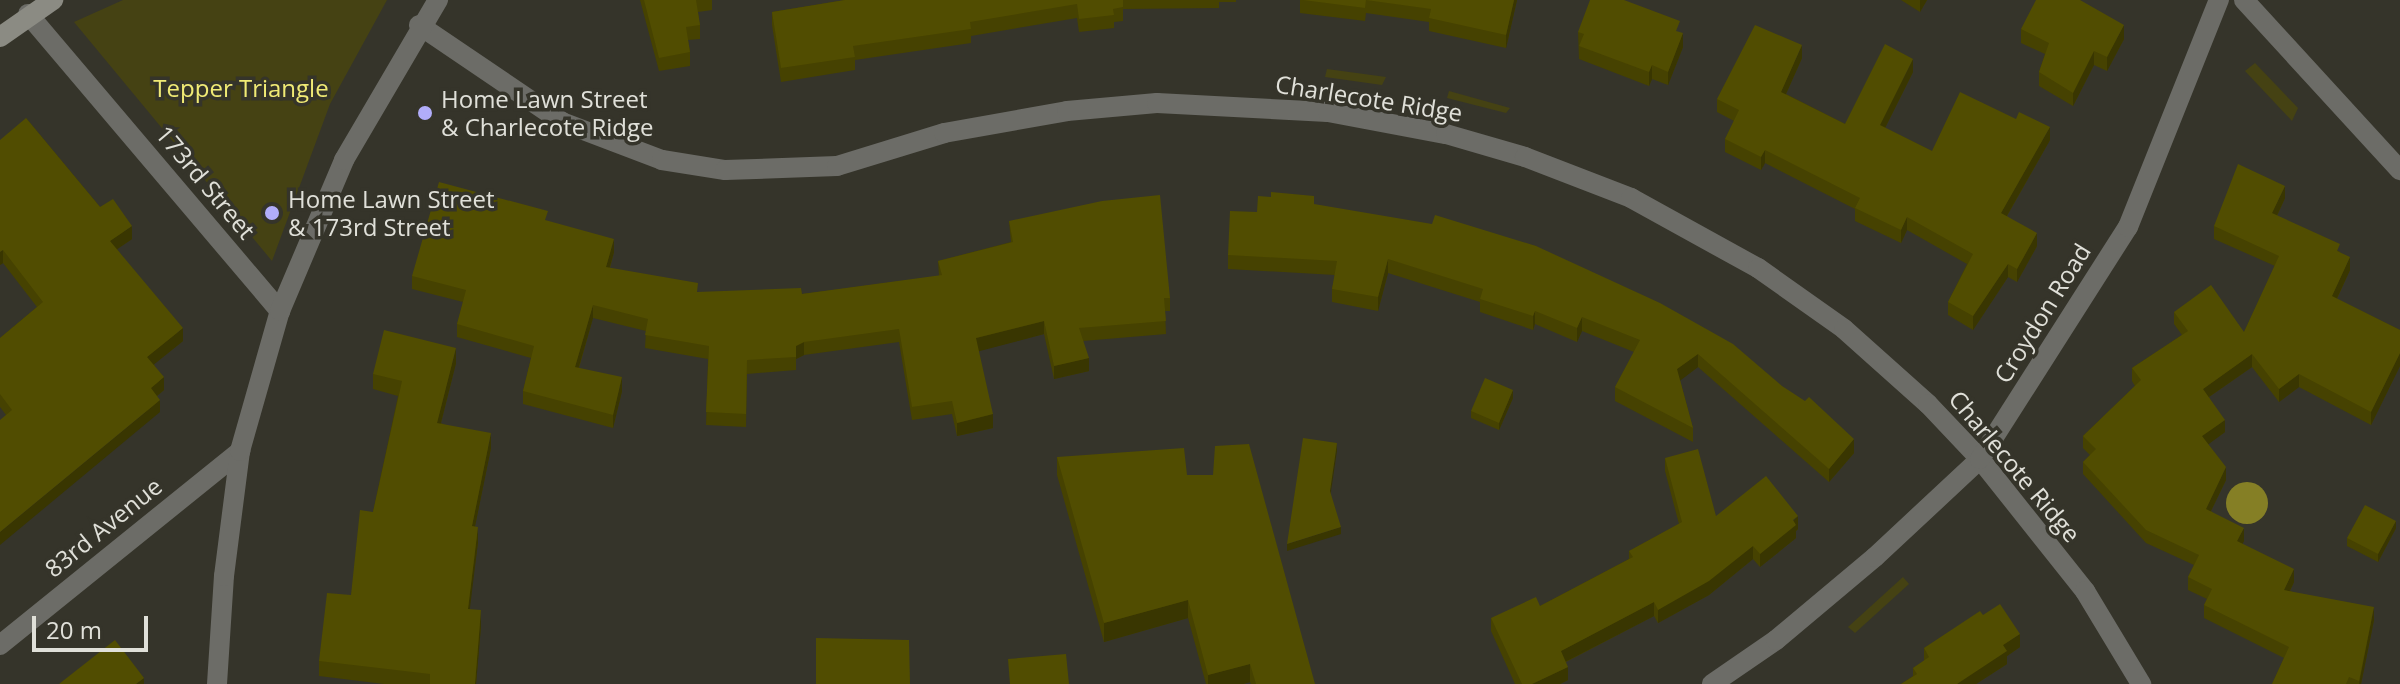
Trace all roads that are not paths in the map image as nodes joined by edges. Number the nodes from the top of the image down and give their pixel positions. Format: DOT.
graph roads {
  1 [pos="53,0"];
  2 [pos="438,0"];
  3 [pos="2219,0"];
  4 [pos="2244,0"];
  5 [pos="28,14"];
  6 [pos="419,25"];
  7 [pos="0,37"];
  8 [pos="2400,170"];
  9 [pos="280,311"];
  10 [pos="240,451"];
  11 [pos="1980,459"];
  12 [pos="0,645"];
  13 [pos="217,684"];
  14 [pos="1712,684"];
  15 [pos="2141,684"];
  1 -- 5 [label="main road"];
  2 -- 6 [label="street"];
  3 -- 11 [label="street, Croydon Road"];
  4 -- 8 [label="street"];
  5 -- 7 [label="main road"];
  5 -- 9 [label="street, 173rd Street"];
  6 -- 9 [label="street"];
  6 -- 11 [label="street, Charlecote Ridge"];
  9 -- 10 [label="street"];
  10 -- 12 [label="street, 83rd Avenue"];
  10 -- 13 [label="street"];
  11 -- 14 [label="street, Croydon Road"];
  11 -- 15 [label="street, Charlecote Ridge"];
}
